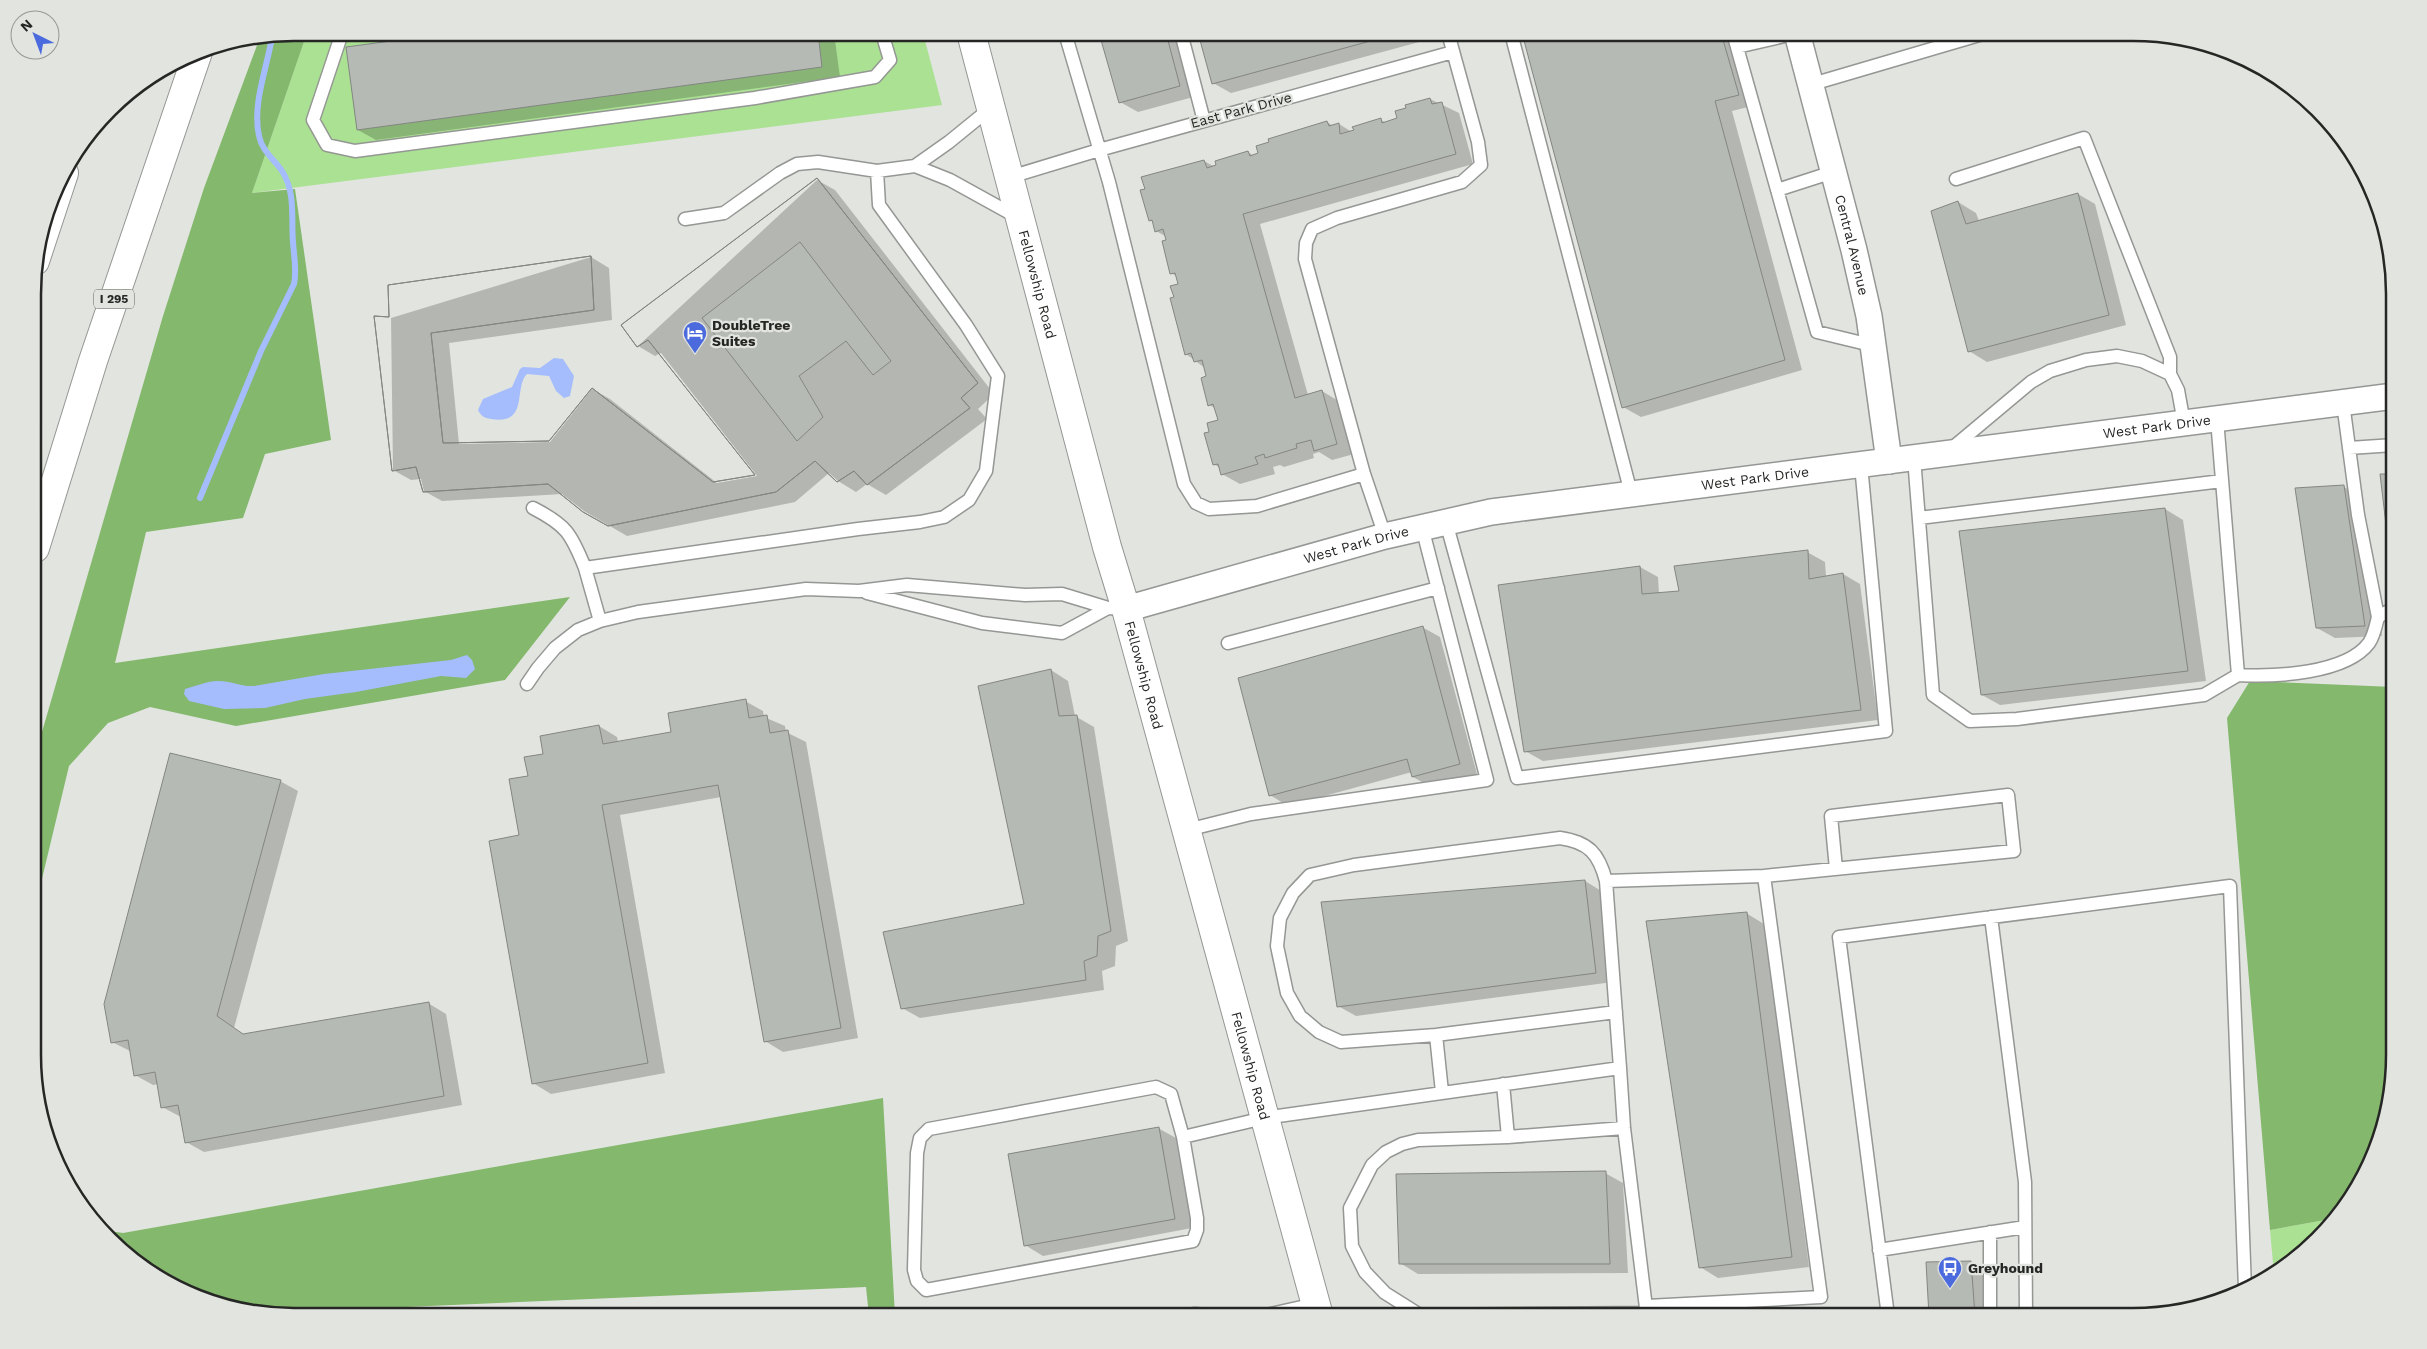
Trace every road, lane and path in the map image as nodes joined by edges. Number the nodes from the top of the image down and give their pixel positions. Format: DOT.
graph roads {
  1 [pos="339,41"];
  2 [pos="885,41"];
  3 [pos="974,41"];
  4 [pos="1068,41"];
  5 [pos="1183,41"];
  6 [pos="1450,41"];
  7 [pos="1513,41"];
  8 [pos="1735,41"];
  9 [pos="1763,41"];
  10 [pos="1799,41"];
  11 [pos="1956,41"];
  12 [pos="1737,47"];
  13 [pos="1453,52"];
  14 [pos="194,62"];
  15 [pos="1809,85"];
  16 [pos="992,107"];
  17 [pos="1204,121"];
  18 [pos="1099,150"];
  19 [pos="916,166"];
  20 [pos="877,171"];
  21 [pos="1833,172"];
  22 [pos="1010,177"];
  23 [pos="1956,179"];
  24 [pos="1777,190"];
  25 [pos="685,219"];
  26 [pos="1021,219"];
  27 [pos="1875,346"];
  28 [pos="2170,374"];
  29 [pos="2386,397"];
  30 [pos="2343,403"];
  31 [pos="2217,419"];
  32 [pos="2184,423"];
  33 [pos="2386,446"];
  34 [pos="2349,448"];
  35 [pos="1945,454"];
  36 [pos="1914,458"];
  37 [pos="1888,462"];
  38 [pos="1861,465"];
  39 [pos="1364,474"];
  40 [pos="2222,481"];
  41 [pos="1631,493"];
  42 [pos="533,508"];
  43 [pos="1919,518"];
  44 [pos="1434,525"];
  45 [pos="41,529"];
  46 [pos="1385,536"];
  47 [pos="585,568"];
  48 [pos="1438,588"];
  49 [pos="859,591"];
  50 [pos="1117,608"];
  51 [pos="2386,612"];
  52 [pos="2378,617"];
  53 [pos="600,621"];
  54 [pos="1228,643"];
  55 [pos="2238,675"];
  56 [pos="528,684"];
  57 [pos="1187,830"];
  58 [pos="1836,869"];
  59 [pos="1764,876"];
  60 [pos="1606,881"];
  61 [pos="1991,917"];
  62 [pos="1616,1012"];
  63 [pos="1436,1035"];
  64 [pos="1620,1068"];
  65 [pos="1502,1084"];
  66 [pos="1442,1092"];
  67 [pos="1264,1118"];
  68 [pos="1624,1128"];
  69 [pos="1183,1137"];
  70 [pos="1508,1137"];
  71 [pos="2025,1227"];
  72 [pos="1990,1232"];
  73 [pos="1880,1250"];
  74 [pos="2245,1282"];
  75 [pos="1316,1308"];
  76 [pos="1409,1308"];
  77 [pos="1646,1308"];
  78 [pos="1693,1308"];
  79 [pos="1887,1308"];
  80 [pos="1990,1308"];
  81 [pos="2026,1308"];
  1 -- 2 [label="lane"];
  3 -- 16 [label="main road, Fellowship Road"];
  4 -- 18 [label="lane"];
  5 -- 17 [label="lane"];
  6 -- 13 [label="lane"];
  7 -- 41 [label="lane"];
  8 -- 12 [label="lane"];
  9 -- 12 [label="lane"];
  10 -- 15 [label="street, Central Avenue"];
  11 -- 15 [label="lane"];
  12 -- 24 [label="lane"];
  13 -- 17 [label="lane, East Park Drive"];
  13 -- 39 [label="lane"];
  14 -- 45 [label="main road, I 295"];
  15 -- 21 [label="street, Central Avenue"];
  16 -- 19 [label="lane"];
  16 -- 22 [label="main road, Fellowship Road"];
  17 -- 18 [label="lane, East Park Drive"];
  18 -- 22 [label="lane, East Park Drive"];
  18 -- 39 [label="lane"];
  19 -- 20 [label="lane"];
  19 -- 26 [label="lane"];
  20 -- 25 [label="lane"];
  20 -- 47 [label="lane"];
  21 -- 24 [label="lane"];
  21 -- 27 [label="street, Central Avenue"];
  22 -- 26 [label="main road, Fellowship Road"];
  23 -- 28 [label="lane"];
  24 -- 27 [label="lane"];
  26 -- 50 [label="main road, Fellowship Road"];
  27 -- 37 [label="street, Central Avenue"];
  28 -- 32 [label="lane"];
  28 -- 35 [label="lane"];
  29 -- 30 [label="street, West Park Drive"];
  30 -- 31 [label="street, West Park Drive"];
  30 -- 34 [label="lane"];
  31 -- 32 [label="street, West Park Drive"];
  31 -- 40 [label="lane"];
  32 -- 35 [label="street, West Park Drive"];
  33 -- 34 [label="lane"];
  34 -- 52 [label="lane"];
  35 -- 36 [label="street, West Park Drive"];
  36 -- 37 [label="street, West Park Drive"];
  36 -- 43 [label="lane"];
  37 -- 38 [label="street, West Park Drive"];
  38 -- 41 [label="street, West Park Drive"];
  38 -- 44 [label="lane"];
  39 -- 46 [label="lane"];
  40 -- 43 [label="lane"];
  40 -- 55 [label="lane"];
  41 -- 44 [label="street, West Park Drive"];
  42 -- 47 [label="lane"];
  43 -- 55 [label="lane"];
  44 -- 46 [label="street, West Park Drive"];
  44 -- 48 [label="lane"];
  46 -- 50 [label="street, West Park Drive"];
  47 -- 53 [label="lane"];
  48 -- 54 [label="lane"];
  48 -- 57 [label="lane"];
  49 -- 50 [label="lane"];
  49 -- 50 [label="lane"];
  49 -- 53 [label="lane"];
  50 -- 57 [label="main road, Fellowship Road"];
  51 -- 52 [label="lane"];
  52 -- 55 [label="lane"];
  53 -- 56 [label="lane"];
  57 -- 67 [label="main road, Fellowship Road"];
  58 -- 58 [label="lane"];
  58 -- 59 [label="lane"];
  59 -- 60 [label="lane"];
  59 -- 78 [label="lane"];
  60 -- 62 [label="lane"];
  60 -- 63 [label="lane"];
  61 -- 71 [label="lane"];
  61 -- 73 [label="lane"];
  61 -- 74 [label="lane"];
  62 -- 63 [label="lane"];
  62 -- 64 [label="lane"];
  63 -- 66 [label="lane"];
  64 -- 65 [label="lane"];
  64 -- 68 [label="lane"];
  65 -- 66 [label="lane"];
  65 -- 70 [label="lane"];
  66 -- 67 [label="lane"];
  67 -- 69 [label="lane"];
  67 -- 75 [label="main road, Fellowship Road"];
  68 -- 70 [label="lane"];
  68 -- 77 [label="lane"];
  69 -- 69 [label="lane"];
  70 -- 76 [label="lane"];
  71 -- 72 [label="lane"];
  71 -- 81 [label="lane"];
  72 -- 73 [label="lane"];
  72 -- 80 [label="lane"];
  73 -- 79 [label="lane"];
}
